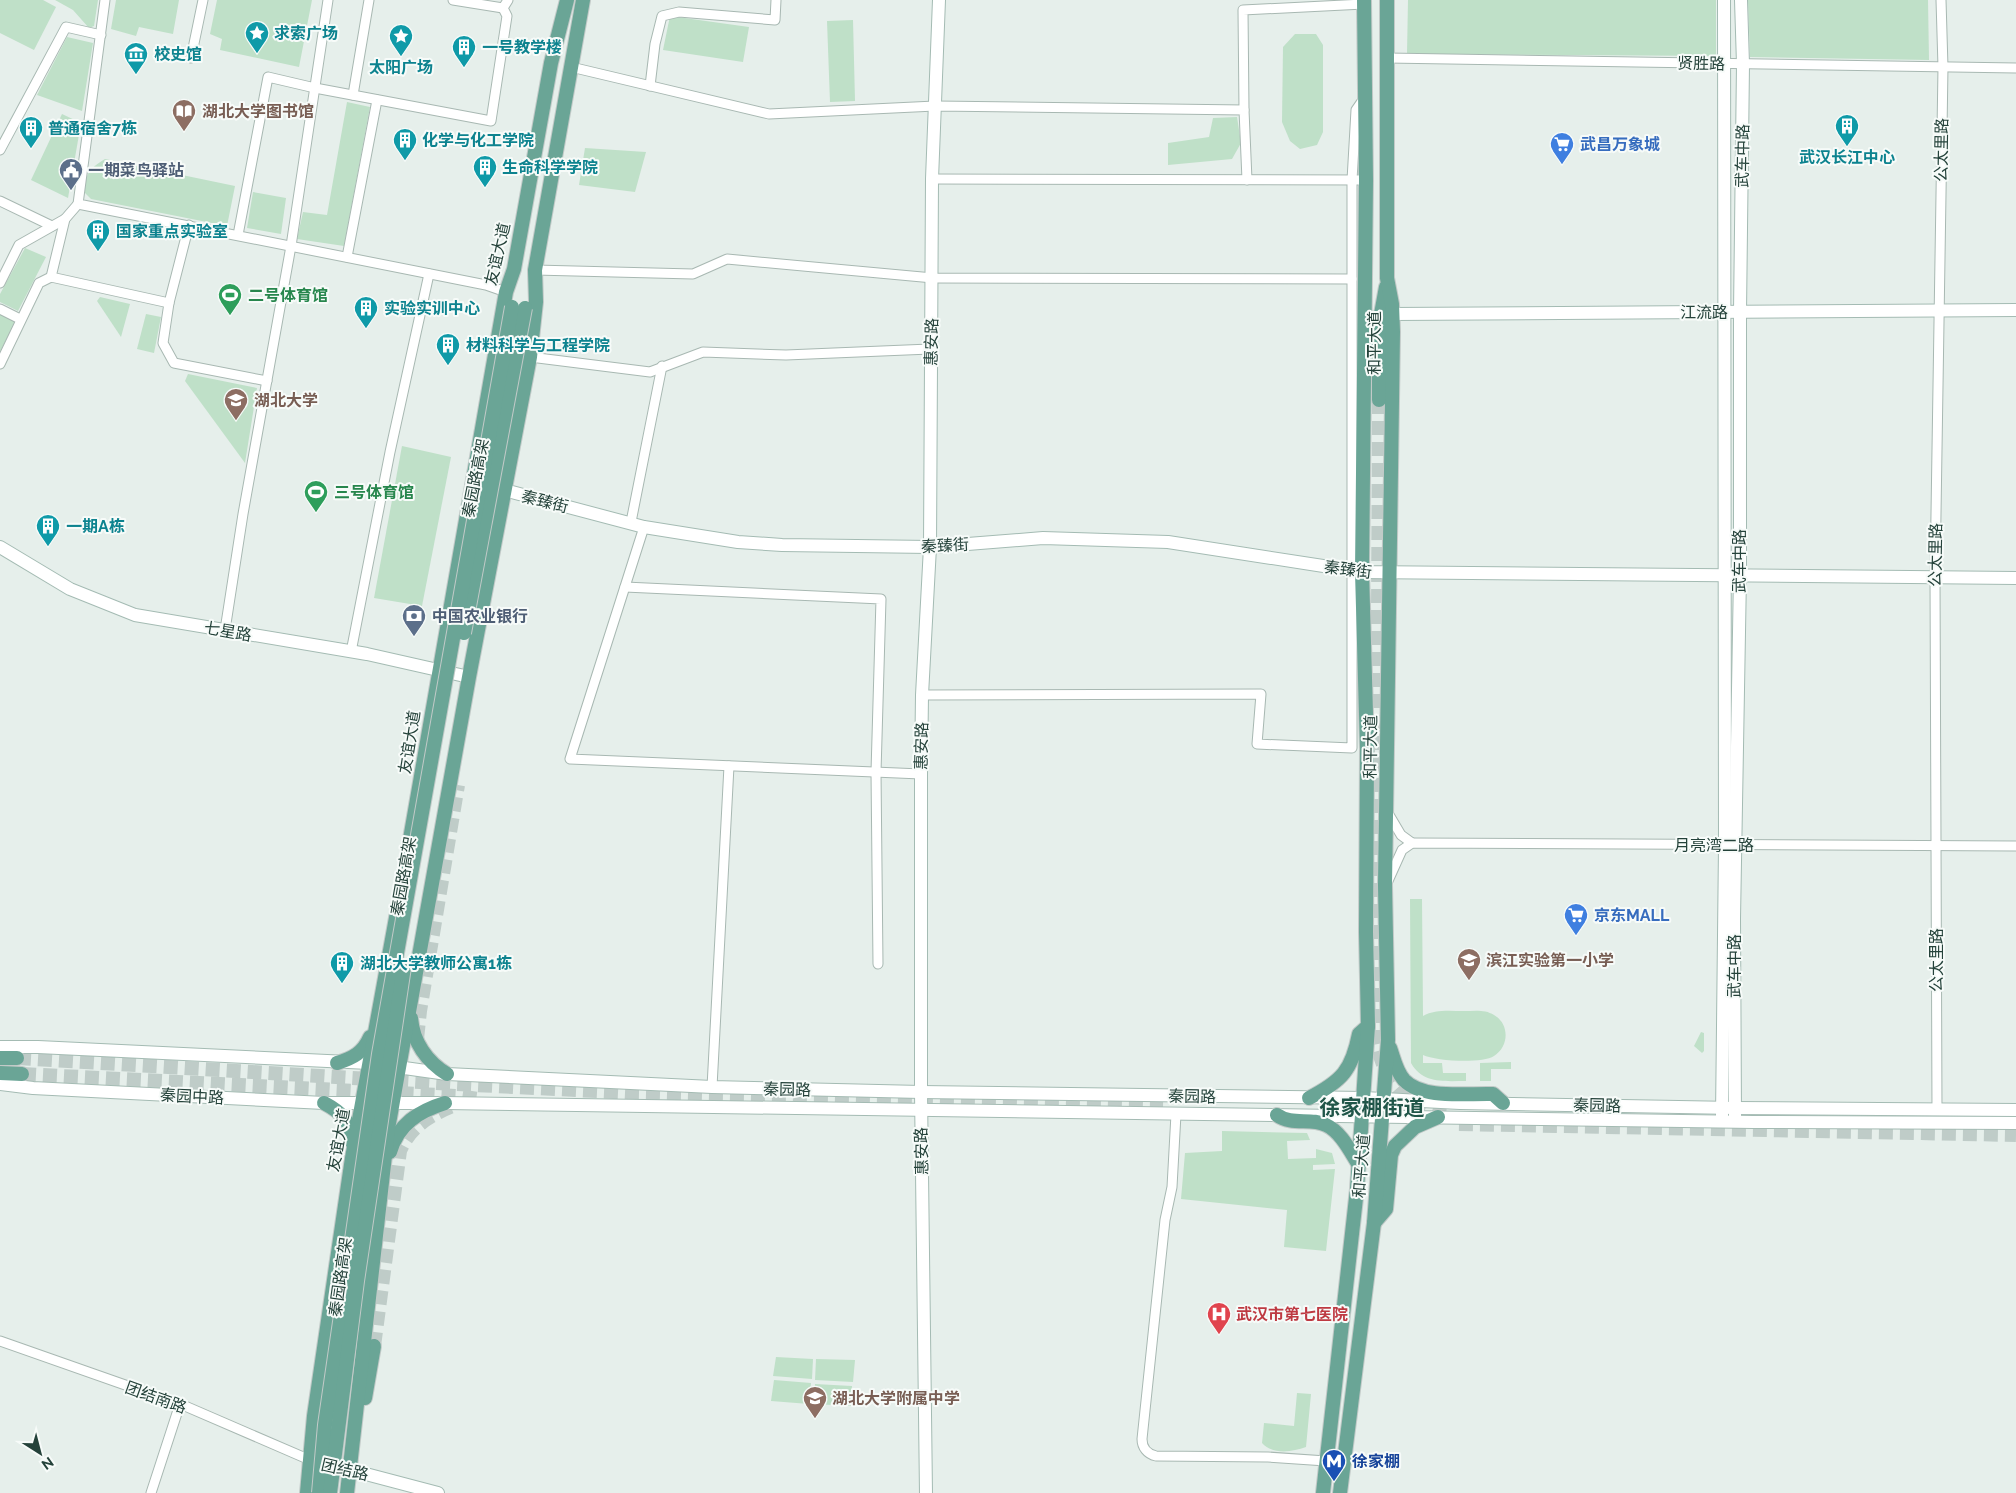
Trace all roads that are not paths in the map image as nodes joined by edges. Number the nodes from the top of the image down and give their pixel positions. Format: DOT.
graph roads {
  1 [pos="105,0"];
  2 [pos="203,0"];
  3 [pos="328,0"];
  4 [pos="369,0"];
  5 [pos="453,0"];
  6 [pos="567,0"];
  7 [pos="582,0"];
  8 [pos="776,0"];
  9 [pos="939,0"];
  10 [pos="1387,0"];
  11 [pos="1724,0"];
  12 [pos="1741,0"];
  13 [pos="1941,0"];
  14 [pos="1364,2"];
  15 [pos="505,4"];
  16 [pos="101,35"];
  17 [pos="191,58"];
  18 [pos="1387,58"];
  19 [pos="1725,64"];
  20 [pos="1743,64"];
  21 [pos="570,67"];
  22 [pos="1943,67"];
  23 [pos="2016,68"];
  24 [pos="650,86"];
  25 [pos="315,88"];
  26 [pos="353,95"];
  27 [pos="377,100"];
  28 [pos="935,106"];
  29 [pos="1244,110"];
  30 [pos="0,150"];
  31 [pos="932,179"];
  32 [pos="1247,180"];
  33 [pos="1359,180"];
  34 [pos="0,201"];
  35 [pos="78,204"];
  36 [pos="65,219"];
  37 [pos="52,226"];
  38 [pos="189,226"];
  39 [pos="238,235"];
  40 [pos="291,246"];
  41 [pos="347,257"];
  42 [pos="514,269"];
  43 [pos="536,270"];
  44 [pos="429,274"];
  45 [pos="51,277"];
  46 [pos="933,278"];
  47 [pos="1388,278"];
  48 [pos="1352,279"];
  49 [pos="0,283"];
  50 [pos="506,292"];
  51 [pos="169,303"];
  52 [pos="519,307"];
  53 [pos="0,309"];
  54 [pos="1939,310"];
  55 [pos="2016,310"];
  56 [pos="1724,312"];
  57 [pos="1740,312"];
  58 [pos="1392,314"];
  59 [pos="20,320"];
  60 [pos="930,349"];
  61 [pos="530,357"];
  62 [pos="0,364"];
  63 [pos="662,366"];
  64 [pos="267,381"];
  65 [pos="1379,400"];
  66 [pos="504,490"];
  67 [pos="631,522"];
  68 [pos="644,527"];
  69 [pos="0,547"];
  70 [pos="930,547"];
  71 [pos="1357,572"];
  72 [pos="1389,573"];
  73 [pos="1740,575"];
  74 [pos="1724,576"];
  75 [pos="1935,577"];
  76 [pos="2016,578"];
  77 [pos="625,587"];
  78 [pos="225,630"];
  79 [pos="352,652"];
  80 [pos="438,670"];
  81 [pos="469,677"];
  82 [pos="922,695"];
  83 [pos="458,740"];
  84 [pos="729,766"];
  85 [pos="876,772"];
  86 [pos="921,774"];
  87 [pos="458,785"];
  88 [pos="1386,809"];
  89 [pos="1412,843"];
  90 [pos="1731,846"];
  91 [pos="1936,846"];
  92 [pos="2016,846"];
  93 [pos="1385,885"];
  94 [pos="878,964"];
  95 [pos="411,999"];
  96 [pos="378,1015"];
  97 [pos="1368,1026"];
  98 [pos="1388,1040"];
  99 [pos="0,1047"];
  100 [pos="0,1058"];
  101 [pos="17,1058"];
  102 [pos="336,1063"];
  103 [pos="369,1063"];
  104 [pos="400,1066"];
  105 [pos="0,1073"];
  106 [pos="22,1074"];
  107 [pos="447,1074"];
  108 [pos="0,1084"];
  109 [pos="712,1087"];
  110 [pos="921,1092"];
  111 [pos="1309,1098"];
  112 [pos="1364,1098"];
  113 [pos="1384,1100"];
  114 [pos="324,1103"];
  115 [pos="388,1103"];
  116 [pos="445,1103"];
  117 [pos="1503,1103"];
  118 [pos="362,1104"];
  119 [pos="1722,1108"];
  120 [pos="1735,1108"];
  121 [pos="921,1110"];
  122 [pos="1937,1110"];
  123 [pos="2016,1110"];
  124 [pos="1176,1114"];
  125 [pos="1277,1115"];
  126 [pos="1363,1116"];
  127 [pos="1382,1116"];
  128 [pos="1438,1117"];
  129 [pos="1722,1121"];
  130 [pos="1735,1122"];
  131 [pos="2016,1123"];
  132 [pos="352,1158"];
  133 [pos="1359,1164"];
  134 [pos="377,1216"];
  135 [pos="1374,1223"];
  136 [pos="0,1341"];
  137 [pos="374,1346"];
  138 [pos="180,1404"];
  139 [pos="352,1442"];
  140 [pos="310,1460"];
  141 [pos="1326,1461"];
  142 [pos="350,1469"];
  143 [pos="150,1493"];
  144 [pos="307,1493"];
  145 [pos="319,1493"];
  146 [pos="330,1493"];
  147 [pos="347,1493"];
  148 [pos="438,1493"];
  149 [pos="926,1493"];
  150 [pos="1323,1493"];
  151 [pos="1340,1493"];
  1 -- 16 [label="street"];
  2 -- 17 [label="street"];
  3 -- 25 [label="street"];
  4 -- 26 [label="street"];
  5 -- 15 [label="street"];
  6 -- 42 [label="main road, 友谊大道"];
  7 -- 21 [label="main road"];
  8 -- 24 [label="street"];
  9 -- 28 [label="street, 惠安路"];
  10 -- 18 [label="main road, 和平大道"];
  11 -- 19 [label="street, 武车中路"];
  12 -- 20 [label="street, 武车中路"];
  13 -- 22 [label="street, 公太里路"];
  14 -- 29 [label="street"];
  14 -- 33 [label="main road, 和平大道"];
  15 -- 27 [label="street"];
  16 -- 30 [label="street"];
  16 -- 35 [label="street"];
  18 -- 19 [label="street, 贤胜路"];
  18 -- 47 [label="main road, 和平大道"];
  19 -- 20 [label="street, 贤胜路"];
  19 -- 56 [label="street, 武车中路"];
  20 -- 22 [label="street, 贤胜路"];
  20 -- 57 [label="street, 武车中路"];
  21 -- 24 [label="street"];
  21 -- 43 [label="main road"];
  22 -- 23 [label="street, 贤胜路"];
  22 -- 54 [label="street, 公太里路"];
  24 -- 28 [label="street"];
  25 -- 26 [label="street"];
  25 -- 39 [label="street"];
  25 -- 40 [label="street"];
  26 -- 27 [label="street"];
  27 -- 41 [label="street"];
  28 -- 29 [label="street"];
  28 -- 31 [label="street, 惠安路"];
  29 -- 32 [label="street"];
  31 -- 32 [label="street"];
  31 -- 46 [label="street, 惠安路"];
  32 -- 33 [label="street"];
  33 -- 48 [label="street"];
  33 -- 71 [label="main road, 和平大道"];
  34 -- 37 [label="street"];
  35 -- 36 [label="street"];
  35 -- 38 [label="street"];
  36 -- 37 [label="street"];
  36 -- 45 [label="street"];
  37 -- 49 [label="street"];
  38 -- 39 [label="street"];
  38 -- 51 [label="street"];
  39 -- 40 [label="street"];
  40 -- 41 [label="street"];
  40 -- 64 [label="street"];
  41 -- 44 [label="street"];
  42 -- 50 [label="main road, 友谊大道"];
  42 -- 52 [label="main road, 秦园路高架"];
  43 -- 46 [label="street"];
  43 -- 52 [label="main road, 秦园路高架"];
  43 -- 61 [label="main road"];
  44 -- 50 [label="street"];
  44 -- 79 [label="street"];
  45 -- 51 [label="street"];
  45 -- 59 [label="street"];
  46 -- 48 [label="street"];
  46 -- 60 [label="street, 惠安路"];
  47 -- 58 [label="main road, 和平大道"];
  47 -- 65 [label="main road"];
  48 -- 71 [label="street"];
  50 -- 80 [label="main road, 友谊大道"];
  51 -- 64 [label="street"];
  52 -- 145 [label="main road, 秦园路高架, bridge"];
  52 -- 146 [label="main road, 秦园路高架, bridge"];
  53 -- 59 [label="street"];
  54 -- 55 [label="street, 江流路"];
  54 -- 57 [label="street, 江流路"];
  54 -- 75 [label="street, 公太里路"];
  56 -- 57 [label="street, 江流路"];
  56 -- 58 [label="street, 江流路"];
  56 -- 74 [label="street, 武车中路"];
  57 -- 73 [label="street, 武车中路"];
  58 -- 72 [label="main road, 和平大道"];
  59 -- 62 [label="street"];
  60 -- 63 [label="street"];
  60 -- 70 [label="street, 惠安路"];
  61 -- 63 [label="street"];
  61 -- 66 [label="main road"];
  63 -- 67 [label="street"];
  64 -- 78 [label="street"];
  66 -- 67 [label="street, 秦臻街"];
  66 -- 81 [label="main road"];
  67 -- 68 [label="street, 秦臻街"];
  68 -- 70 [label="street, 秦臻街"];
  68 -- 77 [label="street"];
  69 -- 78 [label="street, 七星路"];
  70 -- 71 [label="street, 秦臻街"];
  70 -- 82 [label="street, 惠安路"];
  71 -- 72 [label="street, 秦臻街"];
  71 -- 82 [label="street"];
  71 -- 97 [label="main road, 和平大道"];
  72 -- 74 [label="street, 秦臻街"];
  72 -- 88 [label="main road, 和平大道"];
  73 -- 74 [label="street, 秦臻街"];
  73 -- 75 [label="street, 秦臻街"];
  73 -- 90 [label="street, 武车中路"];
  74 -- 90 [label="street, 武车中路"];
  75 -- 76 [label="street, 秦臻街"];
  75 -- 91 [label="street, 公太里路"];
  77 -- 84 [label="street"];
  77 -- 85 [label="street"];
  78 -- 79 [label="street, 七星路"];
  79 -- 80 [label="street, 七星路"];
  80 -- 81 [label="street, 七星路"];
  80 -- 96 [label="main road, 友谊大道"];
  81 -- 83 [label="main road"];
  82 -- 86 [label="street, 惠安路"];
  83 -- 87 [label="main road"];
  83 -- 95 [label="main road"];
  84 -- 85 [label="street"];
  84 -- 109 [label="street"];
  85 -- 86 [label="street"];
  85 -- 94 [label="street"];
  86 -- 110 [label="street, 惠安路"];
  88 -- 89 [label="street"];
  88 -- 93 [label="main road, 和平大道"];
  89 -- 90 [label="street, 月亮湾二路"];
  89 -- 93 [label="street"];
  90 -- 91 [label="street, 月亮湾二路"];
  90 -- 119 [label="street, 武车中路"];
  90 -- 120 [label="street, 武车中路"];
  91 -- 92 [label="street, 月亮湾二路"];
  91 -- 122 [label="street, 公太里路"];
  93 -- 98 [label="main road, 和平大道"];
  95 -- 104 [label="main road"];
  95 -- 107 [label="main road"];
  96 -- 102 [label="main road"];
  96 -- 103 [label="main road, 友谊大道"];
  97 -- 111 [label="main road"];
  97 -- 112 [label="main road, 和平大道"];
  98 -- 113 [label="main road, 和平大道"];
  98 -- 117 [label="main road"];
  99 -- 102 [label="street"];
  100 -- 101 [label="main road"];
  102 -- 103 [label="street"];
  103 -- 104 [label="street, 秦园路"];
  103 -- 118 [label="main road, 友谊大道"];
  104 -- 107 [label="street, 秦园路"];
  104 -- 115 [label="main road"];
  105 -- 106 [label="main road"];
  107 -- 109 [label="street, 秦园路"];
  108 -- 114 [label="street, 秦园中路"];
  109 -- 110 [label="street, 秦园路"];
  110 -- 111 [label="street, 秦园路"];
  110 -- 121 [label="street, 惠安路"];
  111 -- 112 [label="street, 秦园路"];
  112 -- 113 [label="street, 秦园路"];
  112 -- 126 [label="main road, 和平大道"];
  113 -- 117 [label="street, 秦园路"];
  113 -- 127 [label="main road, 和平大道"];
  114 -- 118 [label="street, 秦园中路"];
  114 -- 132 [label="main road"];
  115 -- 116 [label="street, 秦园路"];
  115 -- 118 [label="street, 秦园中路"];
  115 -- 134 [label="main road"];
  116 -- 121 [label="street, 秦园路"];
  116 -- 134 [label="main road"];
  117 -- 119 [label="street, 秦园路"];
  118 -- 132 [label="main road, 友谊大道"];
  119 -- 120 [label="street, 秦园路"];
  119 -- 129 [label="street, 武车中路"];
  120 -- 122 [label="street, 秦园路"];
  120 -- 130 [label="street, 武车中路"];
  121 -- 124 [label="street, 秦园路"];
  121 -- 149 [label="street, 惠安路"];
  122 -- 123 [label="street, 秦园路"];
  124 -- 125 [label="street, 秦园路"];
  124 -- 141 [label="street"];
  125 -- 126 [label="street, 秦园路"];
  125 -- 133 [label="main road"];
  126 -- 127 [label="street, 秦园路"];
  126 -- 133 [label="main road, 和平大道"];
  127 -- 128 [label="street, 秦园路"];
  127 -- 135 [label="main road, 和平大道"];
  128 -- 129 [label="street, 秦园路"];
  128 -- 135 [label="main road"];
  129 -- 130 [label="street, 秦园路"];
  130 -- 131 [label="street, 秦园路"];
  132 -- 140 [label="main road, 友谊大道"];
  133 -- 141 [label="main road, 和平大道"];
  134 -- 139 [label="main road"];
  135 -- 151 [label="main road, 和平大道"];
  136 -- 138 [label="street, 团结南路"];
  137 -- 139 [label="main road"];
  138 -- 140 [label="street, 团结南路"];
  138 -- 143 [label="street"];
  139 -- 142 [label="main road"];
  140 -- 142 [label="street, 团结路"];
  140 -- 144 [label="main road, 友谊大道"];
  141 -- 150 [label="main road, 和平大道"];
  142 -- 147 [label="main road"];
  142 -- 148 [label="street, 团结路"];
}
